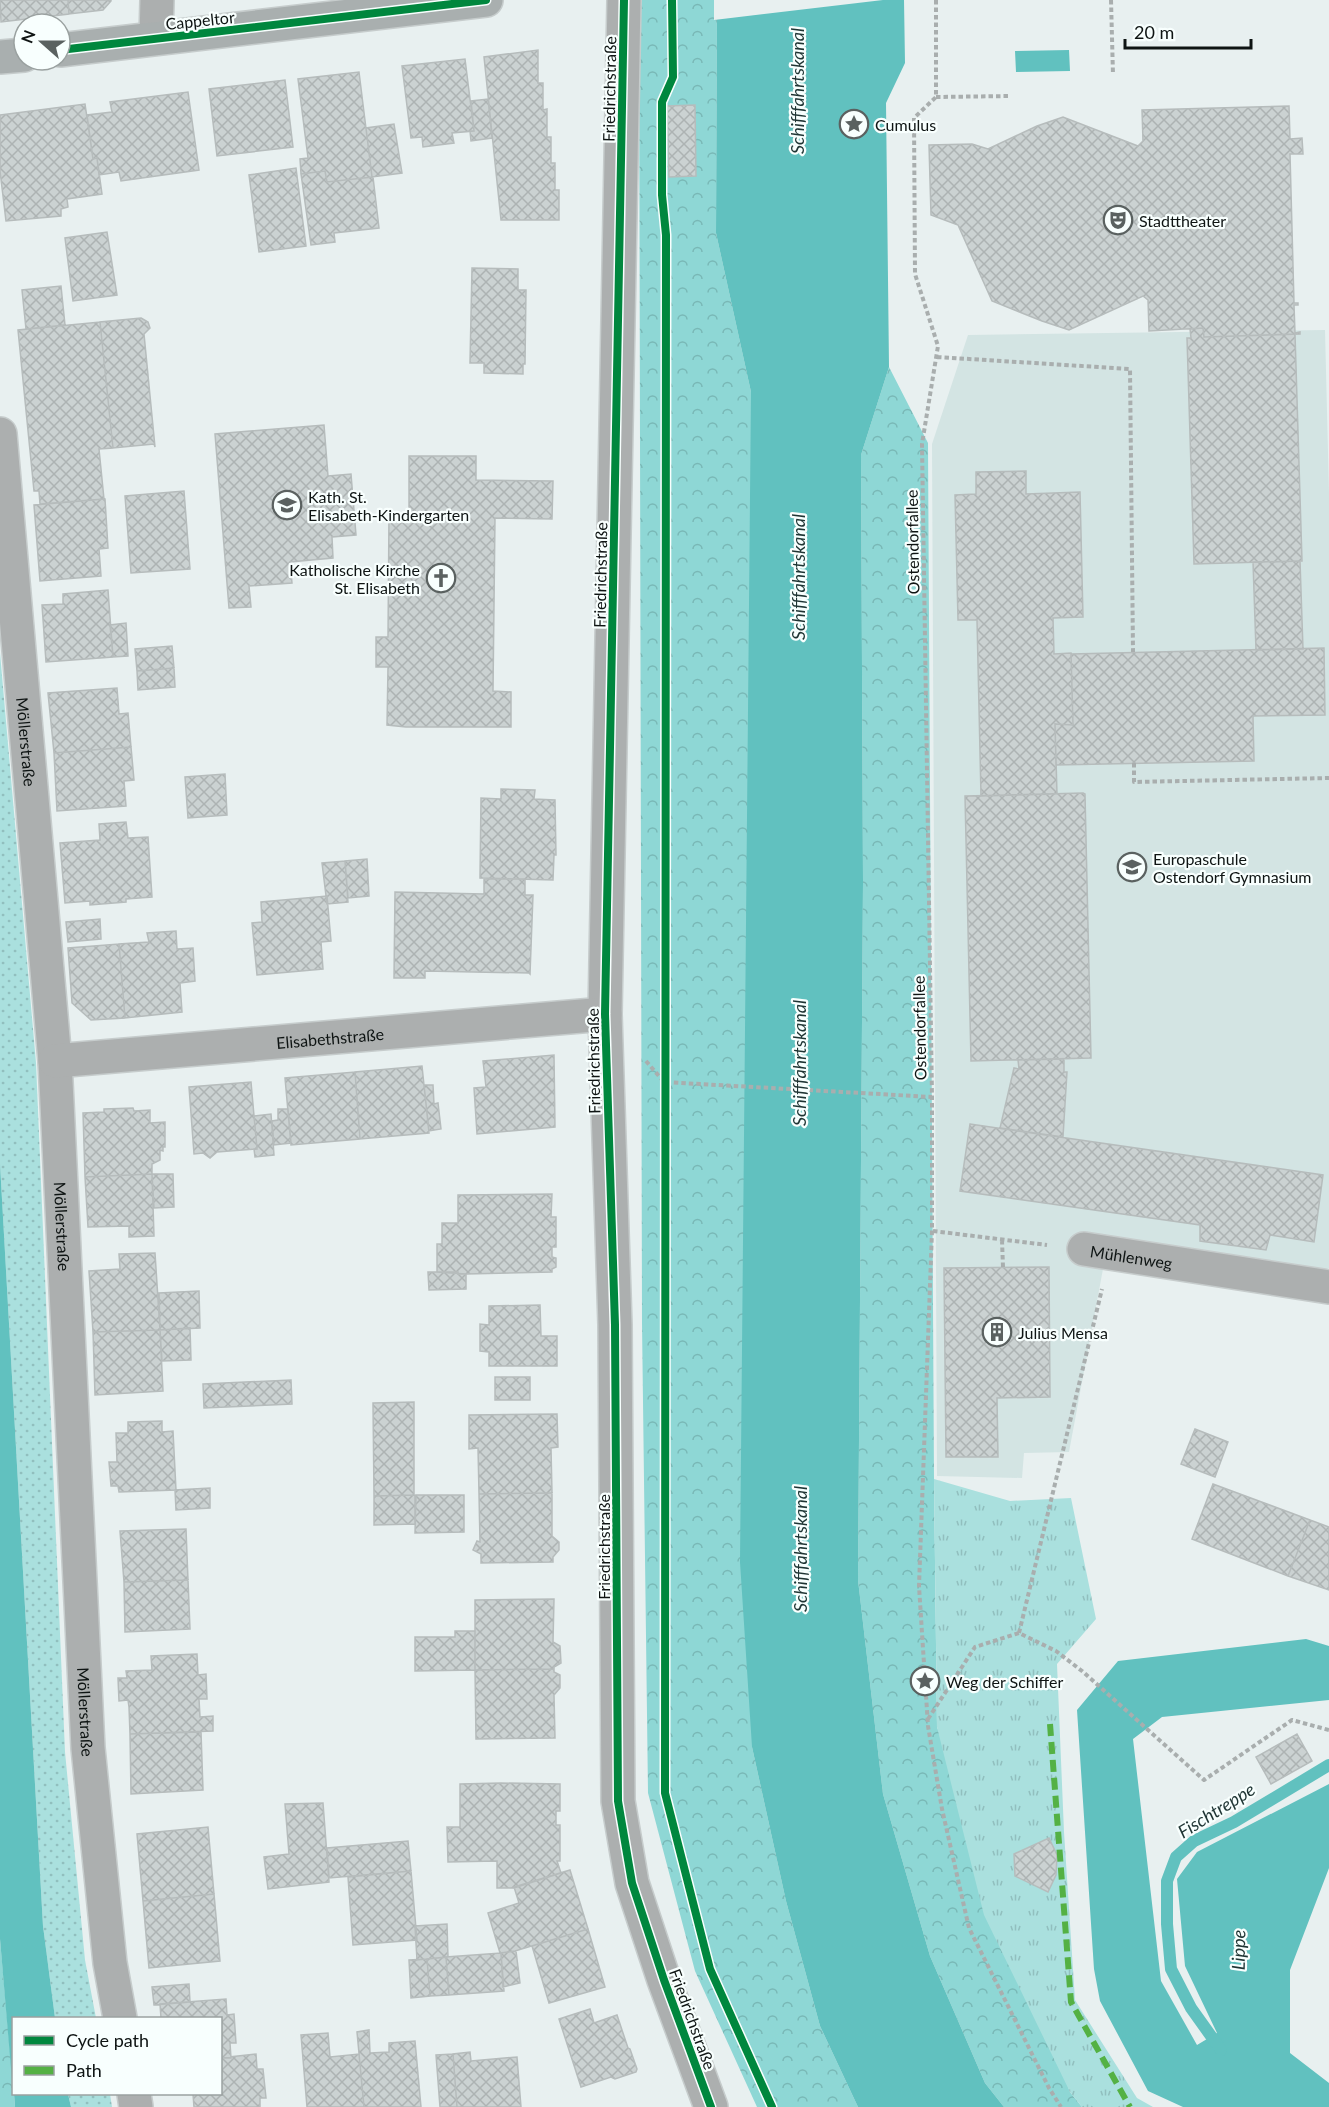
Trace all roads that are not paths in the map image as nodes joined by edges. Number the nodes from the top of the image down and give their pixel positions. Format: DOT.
graph roads {
  1 [pos="157,0"];
  2 [pos="486,0"];
  3 [pos="624,0"];
  4 [pos="156,38"];
  5 [pos="72,48"];
  6 [pos="0,434"];
  7 [pos="605,1014"];
  8 [pos="55,1061"];
  9 [pos="1097,1251"];
  10 [pos="1329,1287"];
  11 [pos="120,2017"];
  12 [pos="711,2107"];
  1 -- 4 [label="street"];
  2 -- 4 [label="street, Cappeltor"];
  3 -- 7 [label="street, Friedrichstraße"];
  4 -- 5 [label="street, Cappeltor"];
  6 -- 8 [label="street, Möllerstraße"];
  7 -- 8 [label="street, Elisabethstraße"];
  7 -- 12 [label="street, Friedrichstraße"];
  8 -- 11 [label="street, Möllerstraße"];
  9 -- 10 [label="street, Mühlenweg"];
}
